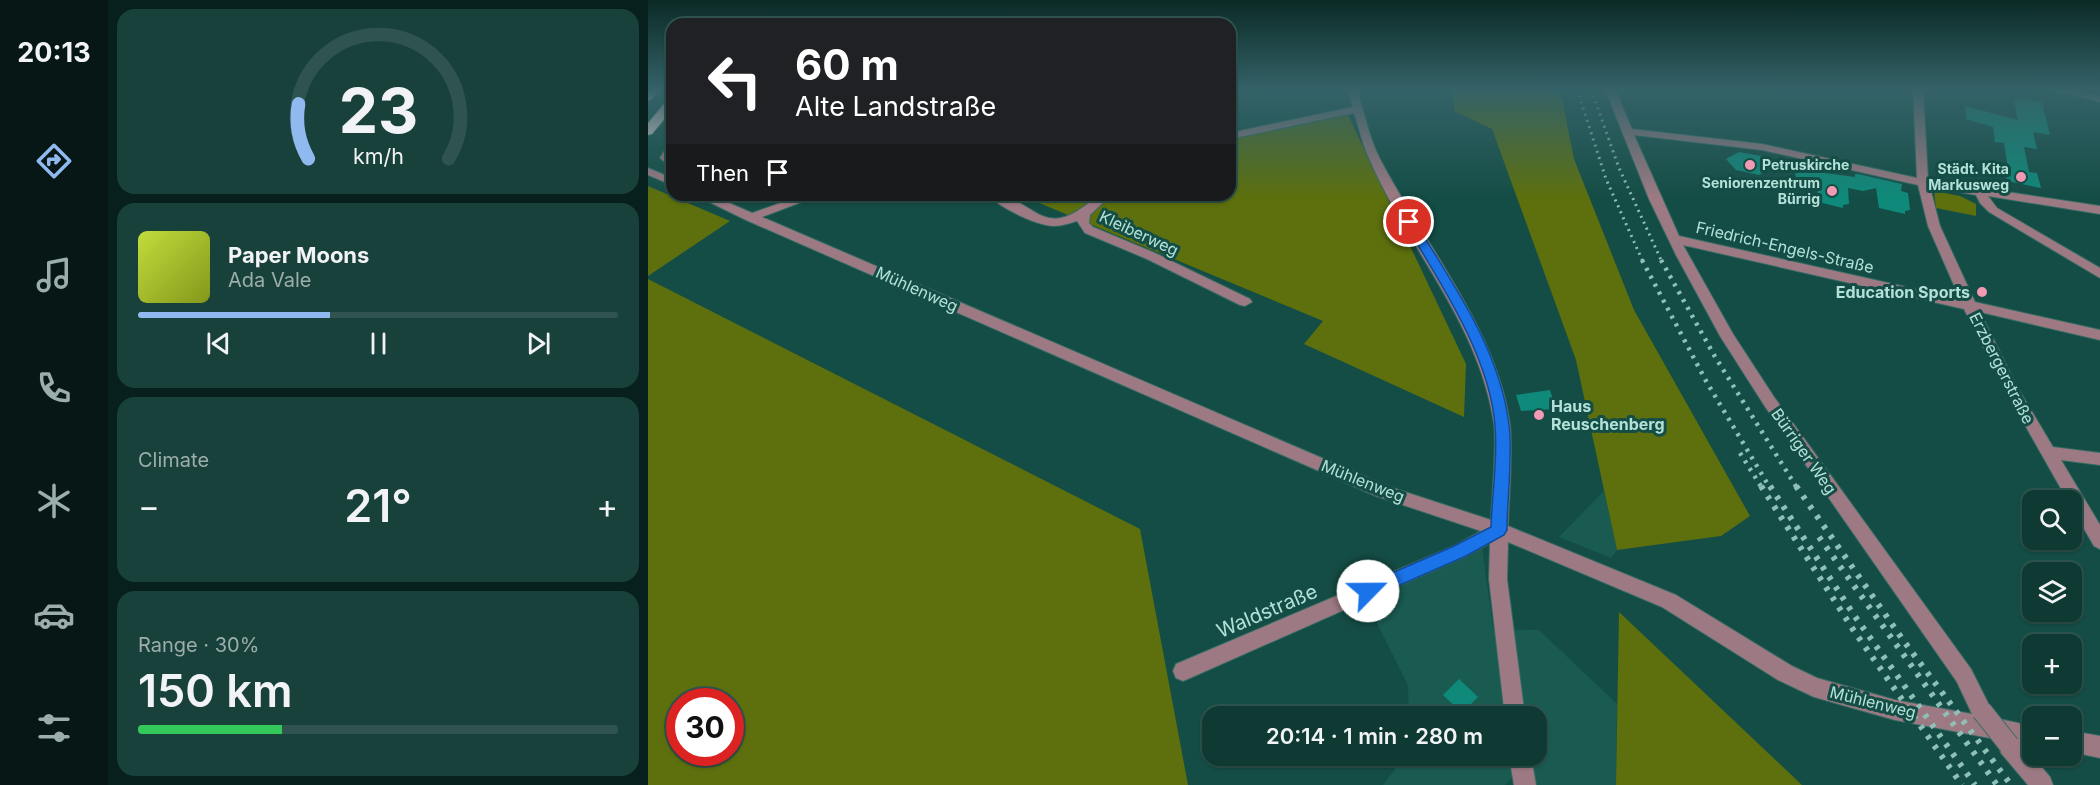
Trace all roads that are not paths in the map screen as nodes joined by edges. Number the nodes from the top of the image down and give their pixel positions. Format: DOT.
graph roads {
  1 [pos="1279,126"];
  2 [pos="1363,126"];
  3 [pos="1624,126"];
  4 [pos="1920,126"];
  5 [pos="1627,132"];
  6 [pos="1236,135"];
  7 [pos="652,173"];
  8 [pos="666,179"];
  9 [pos="1923,183"];
  10 [pos="1981,191"];
  11 [pos="714,201"];
  12 [pos="797,201"];
  13 [pos="1005,201"];
  14 [pos="1098,201"];
  15 [pos="2100,210"];
  16 [pos="1084,214"];
  17 [pos="750,217"];
  18 [pos="1674,239"];
  19 [pos="2100,274"];
  20 [pos="1245,302"];
  21 [pos="1970,306"];
  22 [pos="2100,335"];
  23 [pos="2046,452"];
  24 [pos="2100,459"];
  25 [pos="1499,530"];
  26 [pos="2100,541"];
  27 [pos="1183,671"];
  28 [pos="1514,706"];
  29 [pos="2022,734"];
  30 [pos="2082,744"];
  31 [pos="2100,747"];
  32 [pos="1522,766"];
  33 [pos="1525,785"];
  34 [pos="2042,785"];
  1 -- 6 [label="street"];
  2 -- 25 [label="street"];
  3 -- 5 [label="street, Bürriger Weg"];
  4 -- 9 [label="street, Erzbergerstraße"];
  5 -- 9 [label="street"];
  5 -- 18 [label="street, Bürriger Weg"];
  7 -- 8 [label="street"];
  9 -- 10 [label="street"];
  9 -- 21 [label="street, Erzbergerstraße"];
  10 -- 15 [label="street"];
  10 -- 19 [label="street"];
  11 -- 17 [label="street, Mühlenweg"];
  12 -- 17 [label="street"];
  13 -- 16 [label="street, Kleiberweg"];
  14 -- 16 [label="street"];
  16 -- 20 [label="street, Kleiberweg"];
  17 -- 25 [label="street, Mühlenweg"];
  18 -- 21 [label="street, Friedrich-Engels-Straße"];
  18 -- 34 [label="street, Bürriger Weg, bridge"];
  21 -- 22 [label="street, Friedrich-Engels-Straße"];
  21 -- 23 [label="street, Erzbergerstraße"];
  23 -- 24 [label="street"];
  23 -- 26 [label="street, Erzbergerstraße"];
  25 -- 27 [label="street, Waldstraße"];
  25 -- 28 [label="street"];
  25 -- 29 [label="street, Mühlenweg"];
  30 -- 31 [label="street"];
  32 -- 33 [label="street"];
}
